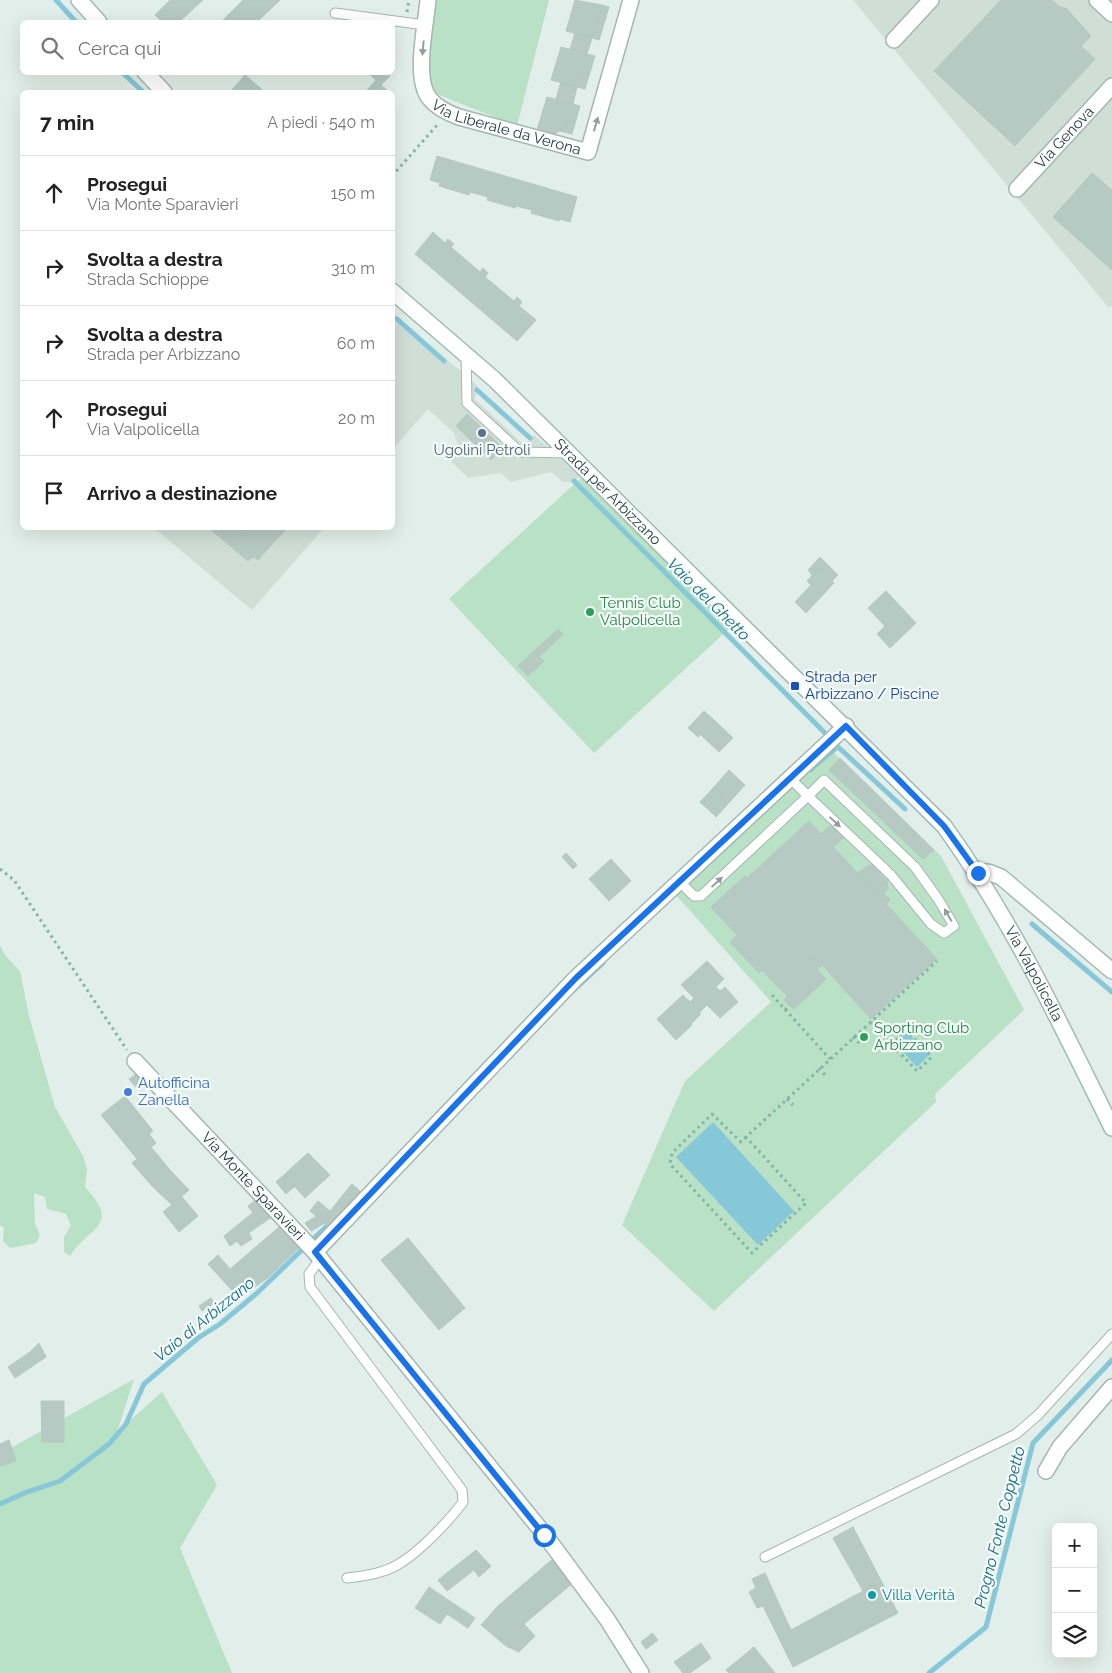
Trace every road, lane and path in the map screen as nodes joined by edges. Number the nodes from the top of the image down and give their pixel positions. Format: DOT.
graph roads {
  1 [pos="79,0"];
  2 [pos="428,0"];
  3 [pos="631,0"];
  4 [pos="931,0"];
  5 [pos="1097,0"];
  6 [pos="335,14"];
  7 [pos="1112,14"];
  8 [pos="97,20"];
  9 [pos="380,20"];
  10 [pos="395,22"];
  11 [pos="425,26"];
  12 [pos="894,40"];
  13 [pos="147,75"];
  14 [pos="1112,86"];
  15 [pos="162,90"];
  16 [pos="447,113"];
  17 [pos="395,173"];
  18 [pos="1017,189"];
  19 [pos="395,294"];
  20 [pos="466,354"];
  21 [pos="569,453"];
  22 [pos="846,726"];
  23 [pos="791,778"];
  24 [pos="805,794"];
  25 [pos="944,826"];
  26 [pos="0,869"];
  27 [pos="978,873"];
  28 [pos="679,881"];
  29 [pos="937,961"];
  30 [pos="1112,971"];
  31 [pos="772,995"];
  32 [pos="790,1006"];
  33 [pos="785,1010"];
  34 [pos="870,1022"];
  35 [pos="853,1037"];
  36 [pos="859,1043"];
  37 [pos="892,1045"];
  38 [pos="830,1058"];
  39 [pos="135,1061"];
  40 [pos="819,1068"];
  41 [pos="825,1075"];
  42 [pos="787,1099"];
  43 [pos="793,1105"];
  44 [pos="1112,1128"];
  45 [pos="746,1137"];
  46 [pos="318,1255"];
  47 [pos="1112,1334"];
  48 [pos="1112,1387"];
  49 [pos="1046,1471"];
  50 [pos="765,1556"];
  51 [pos="347,1578"];
  52 [pos="641,1673"];
  1 -- 8 [label="street"];
  2 -- 11 [label="street, Via Liberale da Verona"];
  16 -- 3 [label="street, Via Liberale da Verona, one-way"];
  4 -- 12 [label="street"];
  5 -- 7 [label="street"];
  6 -- 9 [label="lane"];
  10 -- 11 [label="lane"];
  11 -- 16 [label="street, Via Liberale da Verona, one-way"];
  13 -- 15 [label="street"];
  14 -- 18 [label="street, Via Genova"];
  16 -- 17 [label="path"];
  19 -- 20 [label="street, Strada per Arbizzano"];
  20 -- 21 [label="street, Strada per Arbizzano"];
  20 -- 21 [label="lane"];
  21 -- 22 [label="street, Strada per Arbizzano"];
  22 -- 23 [label="street"];
  22 -- 25 [label="street, Strada per Arbizzano"];
  23 -- 24 [label="lane"];
  23 -- 28 [label="street"];
  24 -- 24 [label="lane, one-way"];
  28 -- 24 [label="lane, one-way"];
  25 -- 27 [label="street, Via Valpolicella"];
  26 -- 39 [label="path"];
  27 -- 30 [label="street"];
  27 -- 44 [label="street, Via Valpolicella"];
  28 -- 46 [label="street"];
  29 -- 34 [label="path"];
  31 -- 33 [label="path"];
  32 -- 33 [label="path"];
  33 -- 38 [label="path"];
  34 -- 35 [label="path"];
  34 -- 37 [label="path"];
  35 -- 36 [label="path"];
  35 -- 38 [label="path"];
  37 -- 37 [label="path"];
  38 -- 40 [label="path"];
  39 -- 46 [label="street, Via Monte Sparavieri"];
  40 -- 41 [label="path"];
  40 -- 42 [label="path"];
  42 -- 43 [label="path"];
  42 -- 45 [label="path"];
  45 -- 45 [label="path"];
  46 -- 51 [label="lane"];
  46 -- 52 [label="street, Via Monte Sparavieri"];
  47 -- 50 [label="lane"];
  48 -- 49 [label="street"];
}
